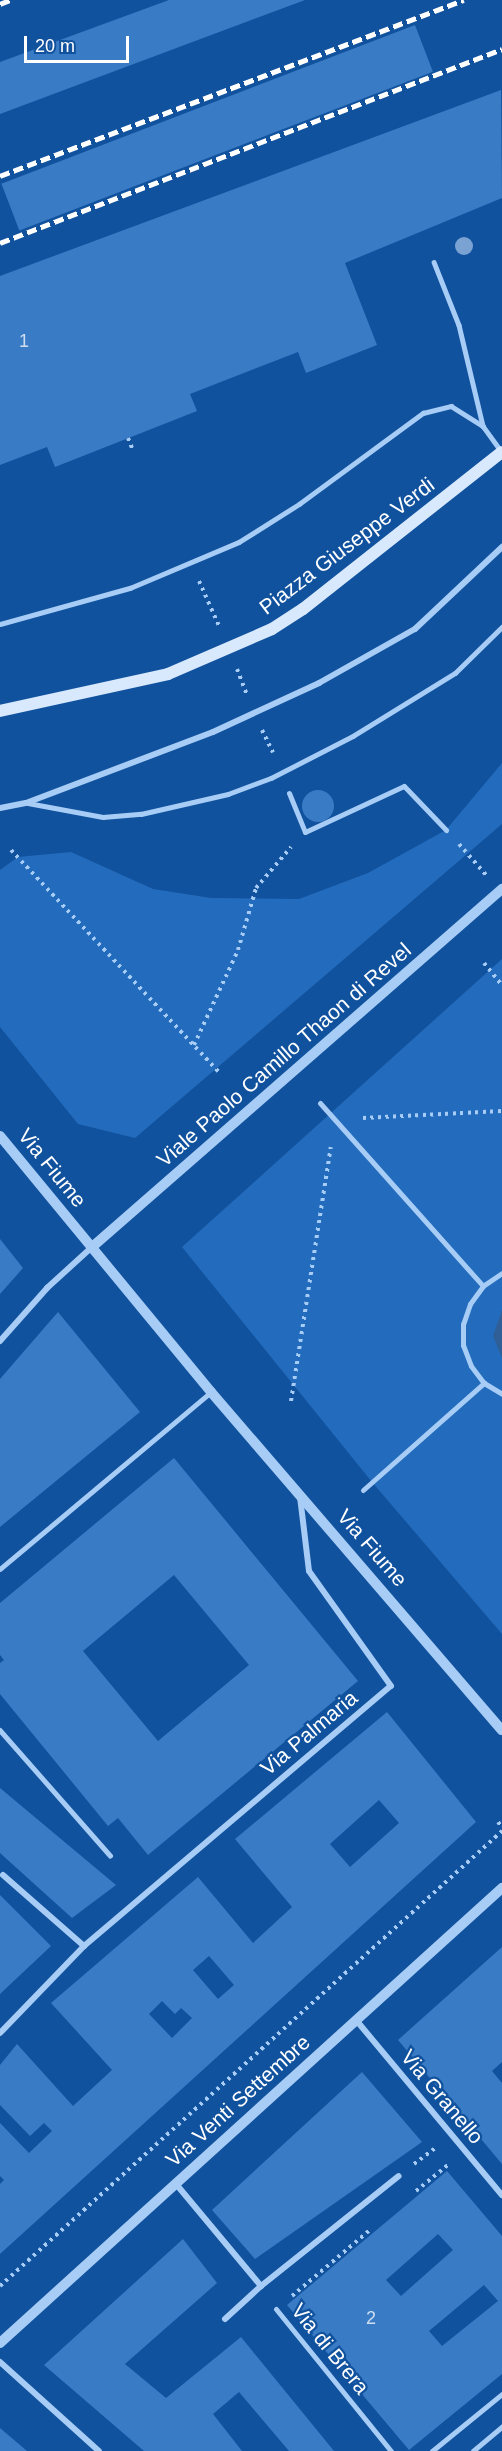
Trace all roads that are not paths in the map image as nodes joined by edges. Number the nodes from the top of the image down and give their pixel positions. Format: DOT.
graph roads {
  1 [pos="434,262"];
  2 [pos="483,426"];
  3 [pos="502,452"];
  4 [pos="502,547"];
  5 [pos="0,624"];
  6 [pos="502,627"];
  7 [pos="0,711"];
  8 [pos="289,793"];
  9 [pos="26,803"];
  10 [pos="0,808"];
  11 [pos="446,830"];
  12 [pos="501,890"];
  13 [pos="320,1103"];
  14 [pos="0,1136"];
  15 [pos="91,1248"];
  16 [pos="502,1273"];
  17 [pos="483,1286"];
  18 [pos="0,1341"];
  19 [pos="484,1383"];
  20 [pos="211,1392"];
  21 [pos="502,1394"];
  22 [pos="363,1490"];
  23 [pos="300,1496"];
  24 [pos="0,1569"];
  25 [pos="0,1730"];
  26 [pos="502,1730"];
  27 [pos="110,1855"];
  28 [pos="3,1875"];
  29 [pos="502,1888"];
  30 [pos="84,1946"];
  31 [pos="356,2020"];
  32 [pos="0,2033"];
  33 [pos="399,2176"];
  34 [pos="176,2184"];
  35 [pos="502,2195"];
  36 [pos="261,2286"];
  37 [pos="276,2309"];
  38 [pos="225,2319"];
  39 [pos="0,2343"];
  40 [pos="0,2362"];
  41 [pos="502,2394"];
  42 [pos="502,2427"];
  43 [pos="99,2451"];
  44 [pos="391,2451"];
  45 [pos="432,2451"];
  46 [pos="473,2451"];
  1 -- 2 [label="lane"];
  2 -- 3 [label="lane, Piazza Giuseppe Verdi"];
  2 -- 5 [label="lane, Piazza Giuseppe Verdi"];
  3 -- 7 [label="main road, Piazza Giuseppe Verdi"];
  4 -- 9 [label="street"];
  6 -- 9 [label="lane"];
  8 -- 11 [label="street"];
  9 -- 10 [label="street"];
  12 -- 15 [label="street, Viale Paolo Camillo Thaon di Revel"];
  13 -- 17 [label="street"];
  14 -- 15 [label="street, Via Fiume"];
  15 -- 18 [label="street"];
  15 -- 20 [label="street, Via Fiume"];
  16 -- 17 [label="street"];
  17 -- 19 [label="street"];
  19 -- 21 [label="street"];
  19 -- 22 [label="street"];
  20 -- 23 [label="street, Via Fiume"];
  20 -- 24 [label="lane"];
  23 -- 26 [label="street, Via Fiume"];
  23 -- 30 [label="street, Via Palmaria"];
  25 -- 27 [label="lane"];
  28 -- 30 [label="street"];
  29 -- 31 [label="street, Via Venti Settembre"];
  30 -- 32 [label="street, Via Palmaria"];
  31 -- 34 [label="street, Via Venti Settembre"];
  31 -- 35 [label="street, Via Granello"];
  33 -- 36 [label="street"];
  34 -- 36 [label="street"];
  34 -- 39 [label="street, Via Venti Settembre"];
  36 -- 38 [label="street"];
  37 -- 44 [label="street, Via di Brera"];
  40 -- 43 [label="street"];
  41 -- 45 [label="street"];
  42 -- 46 [label="lane"];
}
